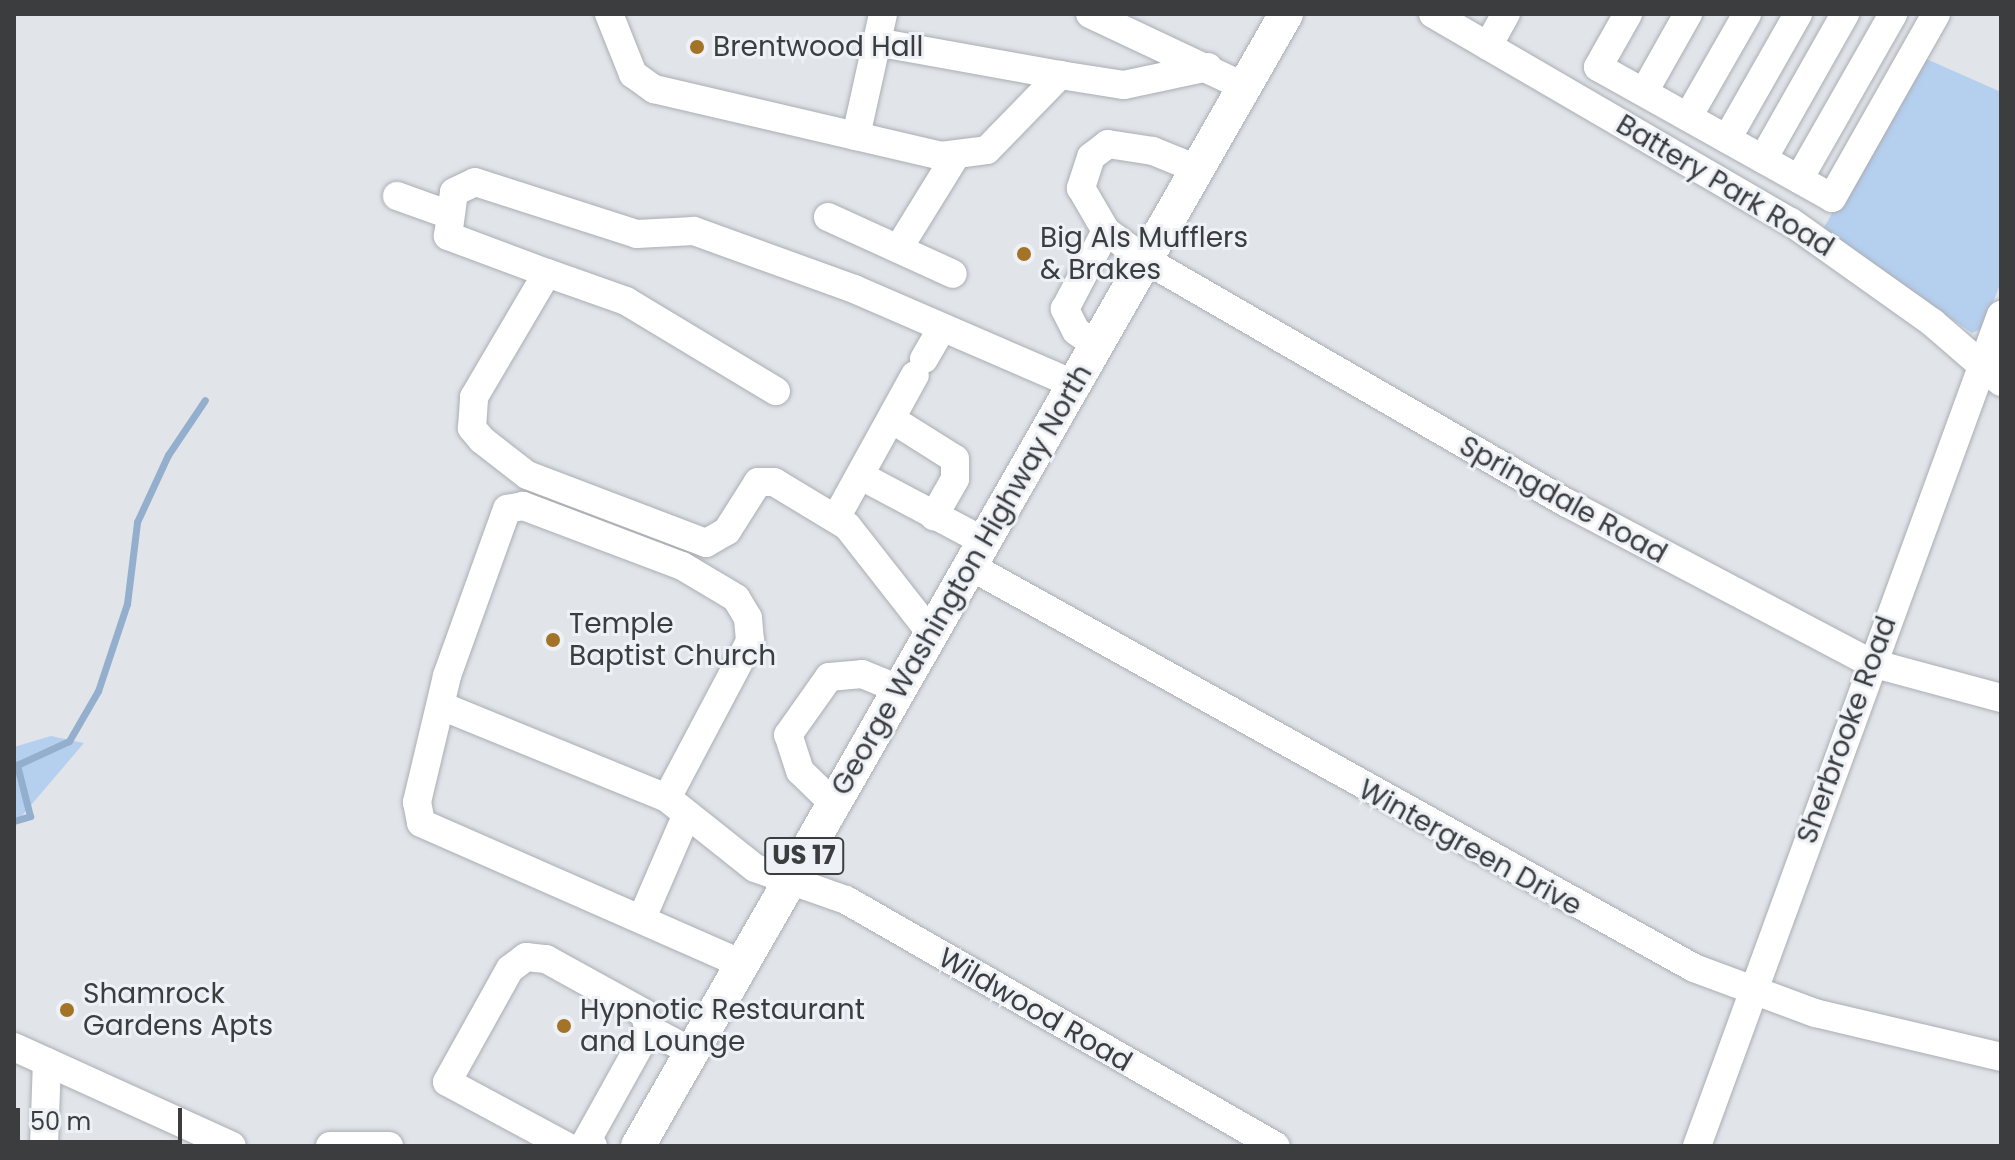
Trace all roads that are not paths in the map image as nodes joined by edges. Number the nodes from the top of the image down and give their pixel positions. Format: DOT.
graph roads {
  1 [pos="609,14"];
  2 [pos="883,14"];
  3 [pos="1090,14"];
  4 [pos="1286,14"];
  5 [pos="1433,14"];
  6 [pos="1506,14"];
  7 [pos="1628,14"];
  8 [pos="1688,14"];
  9 [pos="1747,14"];
  10 [pos="1798,14"];
  11 [pos="1845,14"];
  12 [pos="1936,14"];
  13 [pos="1889,15"];
  14 [pos="876,42"];
  15 [pos="1488,46"];
  16 [pos="1208,67"];
  17 [pos="1060,75"];
  18 [pos="1245,87"];
  19 [pos="1644,92"];
  20 [pos="1688,117"];
  21 [pos="856,136"];
  22 [pos="1727,139"];
  23 [pos="955,157"];
  24 [pos="1763,159"];
  25 [pos="1197,169"];
  26 [pos="1799,179"];
  27 [pos="397,196"];
  28 [pos="447,214"];
  29 [pos="828,217"];
  30 [pos="1106,231"];
  31 [pos="900,246"];
  32 [pos="1144,259"];
  33 [pos="547,273"];
  34 [pos="953,274"];
  35 [pos="2001,315"];
  36 [pos="940,331"];
  37 [pos="1096,345"];
  38 [pos="1991,373"];
  39 [pos="1074,384"];
  40 [pos="776,391"];
  41 [pos="893,420"];
  42 [pos="861,476"];
  43 [pos="934,516"];
  44 [pos="836,518"];
  45 [pos="978,554"];
  46 [pos="931,633"];
  47 [pos="1871,663"];
  48 [pos="899,689"];
  49 [pos="2001,698"];
  50 [pos="444,707"];
  51 [pos="834,804"];
  52 [pos="677,806"];
  53 [pos="791,880"];
  54 [pos="642,918"];
  55 [pos="742,964"];
  56 [pos="1753,991"];
  57 [pos="649,1029"];
  58 [pos="14,1047"];
  59 [pos="692,1052"];
  60 [pos="2001,1057"];
  61 [pos="47,1062"];
  62 [pos="582,1145"];
  63 [pos="44,1146"];
  64 [pos="232,1146"];
  65 [pos="330,1146"];
  66 [pos="389,1146"];
  67 [pos="638,1146"];
  68 [pos="1276,1146"];
  69 [pos="1697,1146"];
  1 -- 21 [label="street"];
  2 -- 14 [label="street"];
  3 -- 16 [label="street"];
  4 -- 18 [label="main road, George Washington Highway North / US 17"];
  5 -- 15 [label="street, Battery Park Road"];
  6 -- 15 [label="street"];
  7 -- 19 [label="street"];
  8 -- 19 [label="street"];
  9 -- 20 [label="street"];
  10 -- 22 [label="street"];
  11 -- 24 [label="street"];
  12 -- 26 [label="street"];
  13 -- 26 [label="street"];
  14 -- 17 [label="street"];
  14 -- 21 [label="street"];
  15 -- 38 [label="street, Battery Park Road"];
  16 -- 17 [label="street"];
  16 -- 18 [label="street"];
  17 -- 23 [label="street"];
  18 -- 25 [label="main road, George Washington Highway North / US 17"];
  19 -- 20 [label="street"];
  20 -- 22 [label="street"];
  21 -- 23 [label="street"];
  22 -- 24 [label="street"];
  23 -- 31 [label="street"];
  24 -- 26 [label="street"];
  25 -- 30 [label="street"];
  25 -- 32 [label="main road, George Washington Highway North / US 17"];
  27 -- 28 [label="street"];
  28 -- 33 [label="street"];
  28 -- 36 [label="street"];
  29 -- 31 [label="street"];
  30 -- 32 [label="street, Springdale Road"];
  30 -- 37 [label="street"];
  31 -- 34 [label="street"];
  32 -- 37 [label="main road, George Washington Highway North / US 17"];
  32 -- 47 [label="street, Springdale Road"];
  33 -- 40 [label="street"];
  33 -- 44 [label="street"];
  35 -- 38 [label="street, Sherbrooke Road"];
  36 -- 39 [label="street"];
  36 -- 41 [label="street"];
  37 -- 39 [label="main road, George Washington Highway North / US 17"];
  38 -- 47 [label="street, Sherbrooke Road"];
  39 -- 45 [label="main road, George Washington Highway North / US 17"];
  41 -- 42 [label="street"];
  41 -- 43 [label="street"];
  42 -- 43 [label="street, Wintergreen Drive"];
  42 -- 44 [label="street"];
  43 -- 45 [label="street, Wintergreen Drive"];
  44 -- 46 [label="street"];
  45 -- 46 [label="main road, George Washington Highway North / US 17"];
  45 -- 56 [label="street, Wintergreen Drive"];
  46 -- 48 [label="main road, George Washington Highway North / US 17"];
  47 -- 49 [label="street, Springdale Road"];
  47 -- 56 [label="street, Sherbrooke Road"];
  48 -- 51 [label="main road, George Washington Highway North / US 17"];
  48 -- 51 [label="street"];
  50 -- 52 [label="street, Wildwood Road"];
  50 -- 52 [label="street"];
  50 -- 54 [label="street"];
  51 -- 53 [label="main road, George Washington Highway North / US 17"];
  52 -- 53 [label="street, Wildwood Road"];
  52 -- 54 [label="street"];
  53 -- 55 [label="main road, George Washington Highway North / US 17"];
  53 -- 68 [label="street, Wildwood Road"];
  54 -- 55 [label="street"];
  55 -- 59 [label="main road, George Washington Highway North / US 17"];
  56 -- 60 [label="street, Wintergreen Drive"];
  56 -- 69 [label="street, Sherbrooke Road"];
  57 -- 59 [label="street"];
  57 -- 62 [label="street"];
  57 -- 62 [label="street"];
  58 -- 61 [label="street"];
  59 -- 67 [label="main road, George Washington Highway North / US 17"];
  61 -- 63 [label="street"];
  61 -- 64 [label="street"];
  65 -- 66 [label="street"];
}
